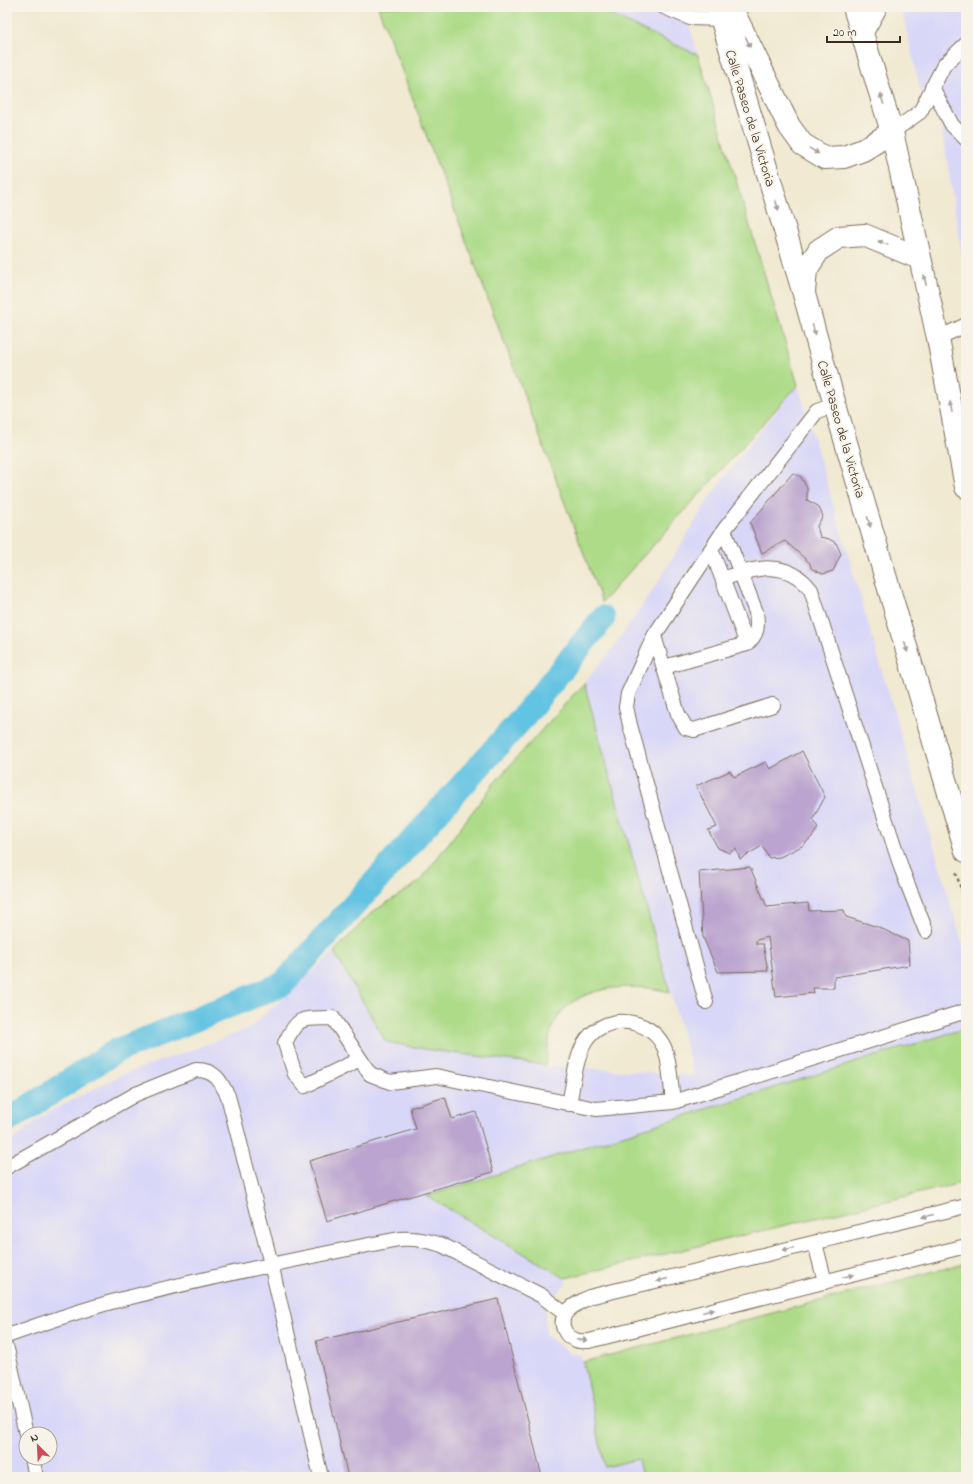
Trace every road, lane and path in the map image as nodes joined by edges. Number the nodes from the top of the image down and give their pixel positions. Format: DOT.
graph roads {
  1 [pos="664,7"];
  2 [pos="854,7"];
  3 [pos="876,7"];
  4 [pos="723,11"];
  5 [pos="862,32"];
  6 [pos="966,44"];
  7 [pos="932,87"];
  8 [pos="892,132"];
  9 [pos="966,139"];
  10 [pos="920,258"];
  11 [pos="804,294"];
  12 [pos="966,325"];
  13 [pos="938,338"];
  14 [pos="835,406"];
  15 [pos="966,487"];
  16 [pos="724,530"];
  17 [pos="711,549"];
  18 [pos="741,572"];
  19 [pos="723,579"];
  20 [pos="654,636"];
  21 [pos="747,644"];
  22 [pos="664,667"];
  23 [pos="773,705"];
  24 [pos="966,851"];
  25 [pos="926,932"];
  26 [pos="706,1002"];
  27 [pos="966,1011"];
  28 [pos="360,1059"];
  29 [pos="673,1102"];
  30 [pos="568,1104"];
  31 [pos="7,1166"];
  32 [pos="966,1206"];
  33 [pos="815,1243"];
  34 [pos="966,1246"];
  35 [pos="271,1264"];
  36 [pos="826,1282"];
  37 [pos="565,1314"];
  38 [pos="7,1336"];
  39 [pos="7,1349"];
  40 [pos="24,1426"];
  41 [pos="34,1466"];
  42 [pos="36,1477"];
  43 [pos="321,1477"];
  1 -- 4 [label="lane"];
  2 -- 5 [label="main road"];
  3 -- 5 [label="main road"];
  4 -- 8 [label="main road, one-way"];
  4 -- 11 [label="main road, Calle Paseo de la Victoria, one-way"];
  8 -- 5 [label="main road, one-way"];
  6 -- 7 [label="lane"];
  7 -- 8 [label="lane"];
  7 -- 9 [label="lane"];
  8 -- 10 [label="main road"];
  10 -- 11 [label="main road, one-way"];
  13 -- 10 [label="main road, one-way"];
  11 -- 14 [label="main road, Calle Paseo de la Victoria, one-way"];
  12 -- 13 [label="lane"];
  15 -- 13 [label="main road, one-way"];
  14 -- 16 [label="lane"];
  14 -- 24 [label="main road, Calle Paseo de la Victoria, one-way"];
  16 -- 17 [label="lane"];
  16 -- 18 [label="lane"];
  17 -- 19 [label="lane"];
  17 -- 20 [label="lane"];
  18 -- 19 [label="lane"];
  18 -- 21 [label="lane"];
  18 -- 25 [label="lane"];
  19 -- 21 [label="lane"];
  20 -- 22 [label="lane"];
  20 -- 26 [label="lane"];
  21 -- 22 [label="lane"];
  22 -- 23 [label="lane"];
  27 -- 29 [label="lane"];
  28 -- 28 [label="lane"];
  28 -- 30 [label="lane"];
  29 -- 30 [label="lane"];
  29 -- 30 [label="lane"];
  31 -- 35 [label="lane"];
  32 -- 33 [label="lane, one-way"];
  33 -- 36 [label="lane"];
  33 -- 37 [label="lane, one-way"];
  36 -- 34 [label="lane, one-way"];
  35 -- 37 [label="lane"];
  35 -- 38 [label="lane"];
  35 -- 43 [label="lane"];
  37 -- 36 [label="lane, one-way"];
  39 -- 40 [label="lane"];
  41 -- 42 [label="lane"];
}
